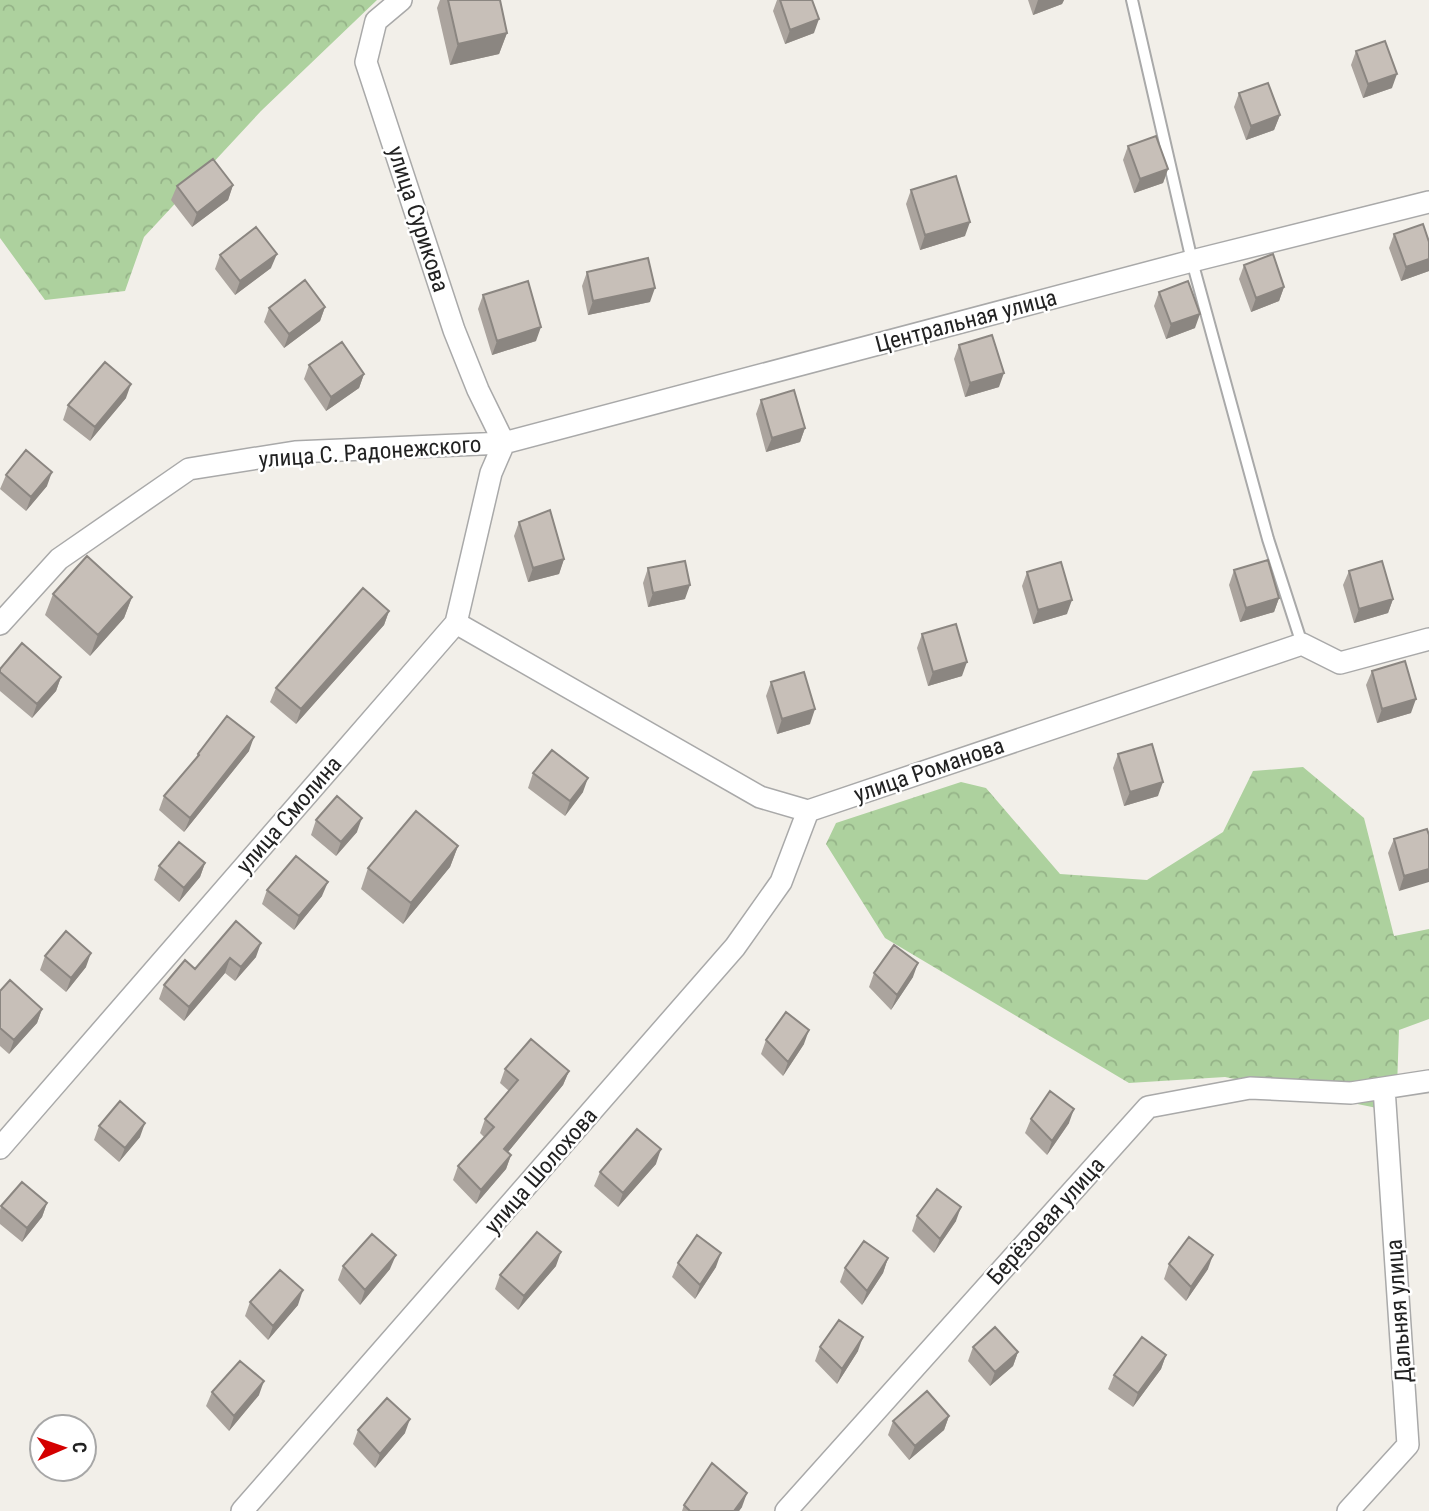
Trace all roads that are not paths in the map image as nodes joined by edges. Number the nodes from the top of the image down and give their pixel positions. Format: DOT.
graph roads {
  1 [pos="401,0"];
  2 [pos="1132,0"];
  3 [pos="1429,202"];
  4 [pos="1192,261"];
  5 [pos="504,443"];
  6 [pos="0,624"];
  7 [pos="456,624"];
  8 [pos="1429,639"];
  9 [pos="1302,644"];
  10 [pos="808,811"];
  11 [pos="1429,1081"];
  12 [pos="1384,1088"];
  13 [pos="0,1148"];
  14 [pos="243,1511"];
  15 [pos="786,1511"];
  16 [pos="1348,1511"];
  1 -- 5 [label="street, улица Сурикова"];
  2 -- 4 [label="lane"];
  3 -- 4 [label="street, Центральная улица"];
  4 -- 5 [label="street, Центральная улица"];
  4 -- 9 [label="lane"];
  5 -- 6 [label="street, улица С. Радонежского"];
  5 -- 7 [label="street, улица Смолина"];
  7 -- 10 [label="street"];
  7 -- 13 [label="street, улица Смолина"];
  8 -- 9 [label="street"];
  9 -- 10 [label="street, улица Романова"];
  10 -- 14 [label="street, улица Шолохова"];
  11 -- 12 [label="street, Берёзовая улица"];
  12 -- 15 [label="street, Берёзовая улица"];
  12 -- 16 [label="street, Дальняя улица"];
}
